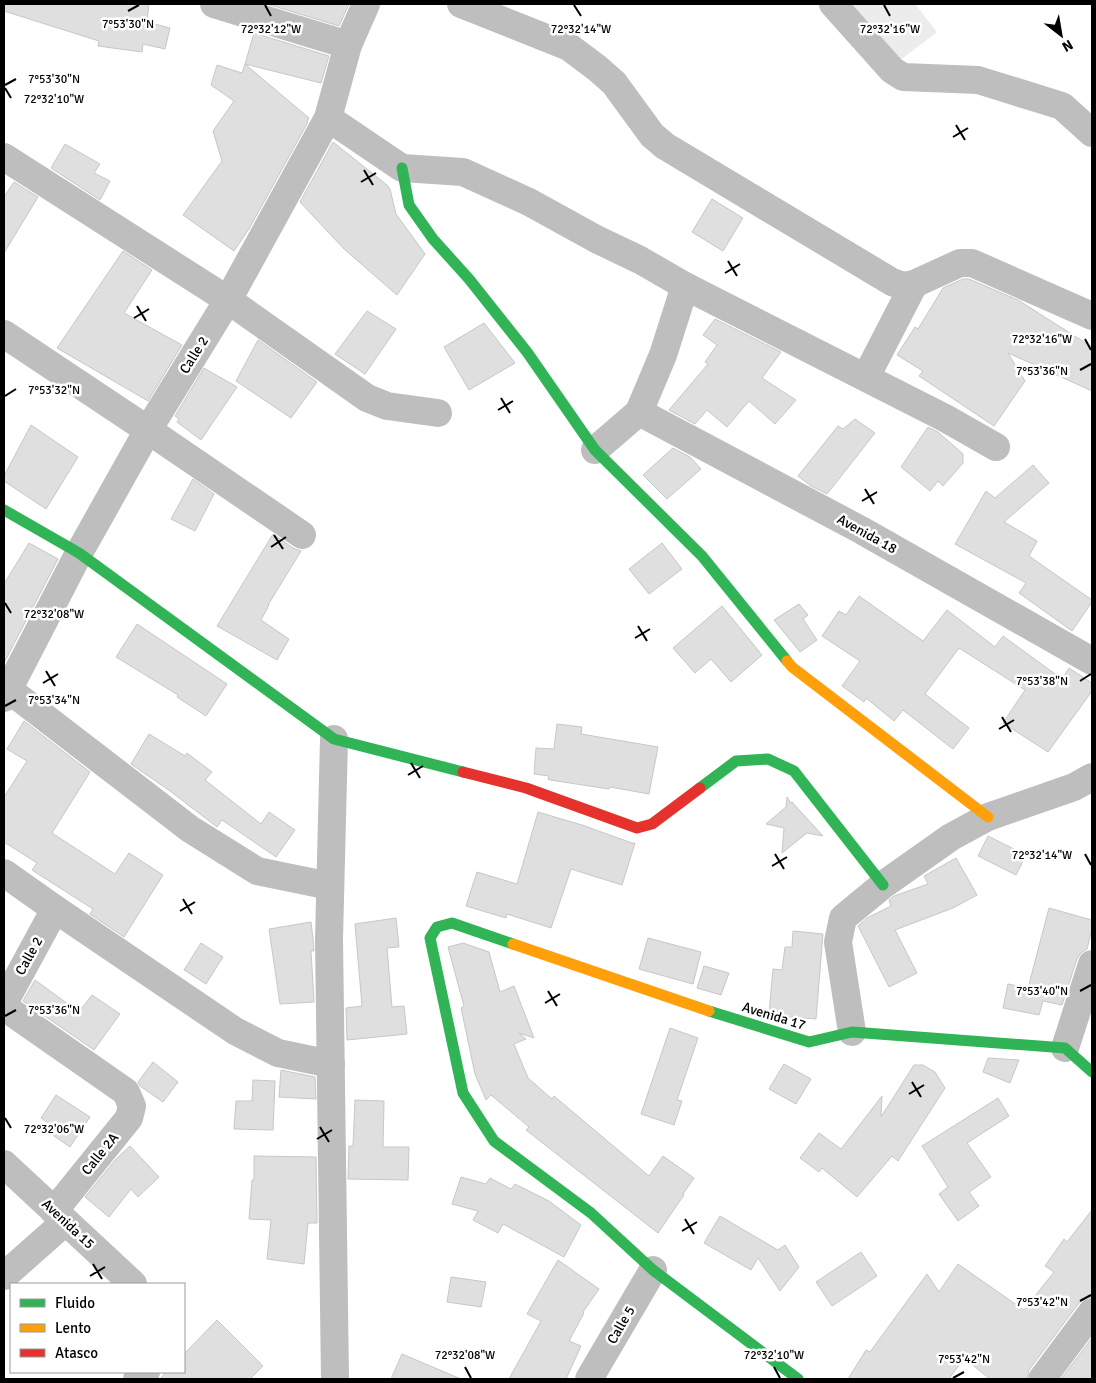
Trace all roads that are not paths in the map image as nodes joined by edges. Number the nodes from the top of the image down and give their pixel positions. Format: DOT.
graph roads {
  1 [pos="214,4"];
  2 [pos="366,4"];
  3 [pos="460,4"];
  4 [pos="833,4"];
  5 [pos="348,45"];
  6 [pos="328,118"];
  7 [pos="1092,133"];
  8 [pos="4,157"];
  9 [pos="402,168"];
  10 [pos="914,284"];
  11 [pos="685,286"];
  12 [pos="228,300"];
  13 [pos="1092,316"];
  14 [pos="4,334"];
  15 [pos="866,377"];
  16 [pos="639,412"];
  17 [pos="438,413"];
  18 [pos="148,430"];
  19 [pos="996,447"];
  20 [pos="595,450"];
  21 [pos="4,510"];
  22 [pos="302,535"];
  23 [pos="79,553"];
  24 [pos="1092,661"];
  25 [pos="5,691"];
  26 [pos="334,739"];
  27 [pos="1092,776"];
  28 [pos="988,817"];
  29 [pos="4,873"];
  30 [pos="883,885"];
  31 [pos="330,886"];
  32 [pos="55,909"];
  33 [pos="1092,964"];
  34 [pos="4,1003"];
  35 [pos="4,1007"];
  36 [pos="852,1032"];
  37 [pos="1065,1048"];
  38 [pos="331,1064"];
  39 [pos="1092,1072"];
  40 [pos="4,1164"];
  41 [pos="60,1216"];
  42 [pos="653,1270"];
  43 [pos="4,1276"];
  44 [pos="132,1283"];
  45 [pos="1092,1312"];
  46 [pos="335,1379"];
  47 [pos="589,1379"];
  48 [pos="798,1379"];
  49 [pos="1042,1379"];
  1 -- 5 [label="street"];
  2 -- 5 [label="street, Calle 2"];
  3 -- 10 [label="street"];
  4 -- 7 [label="street"];
  5 -- 6 [label="street, Calle 2"];
  6 -- 9 [label="street"];
  6 -- 12 [label="street, Calle 2"];
  8 -- 12 [label="street"];
  9 -- 11 [label="street"];
  9 -- 20 [label="street"];
  10 -- 13 [label="street"];
  10 -- 15 [label="street"];
  11 -- 15 [label="street"];
  11 -- 16 [label="street"];
  12 -- 17 [label="street"];
  12 -- 18 [label="street, Calle 2"];
  14 -- 18 [label="street"];
  15 -- 19 [label="street"];
  16 -- 20 [label="street"];
  16 -- 24 [label="street, Avenida 18"];
  18 -- 22 [label="street"];
  18 -- 23 [label="street, Calle 2"];
  20 -- 28 [label="street"];
  21 -- 23 [label="street"];
  23 -- 25 [label="street, Calle 2"];
  23 -- 26 [label="street"];
  25 -- 31 [label="street"];
  26 -- 30 [label="street"];
  26 -- 31 [label="street"];
  27 -- 28 [label="street"];
  28 -- 30 [label="street"];
  29 -- 32 [label="street"];
  30 -- 36 [label="street"];
  31 -- 38 [label="street"];
  32 -- 34 [label="street, Calle 2"];
  32 -- 38 [label="street"];
  33 -- 37 [label="street"];
  35 -- 41 [label="street, Calle 2A"];
  36 -- 37 [label="street, Avenida 17"];
  36 -- 42 [label="street, Avenida 17"];
  37 -- 39 [label="street"];
  38 -- 46 [label="street"];
  40 -- 41 [label="street, Avenida 15"];
  41 -- 43 [label="street, Calle 2A"];
  41 -- 44 [label="street, Avenida 15"];
  42 -- 47 [label="street, Calle 5"];
  42 -- 48 [label="street"];
  45 -- 49 [label="street"];
}
